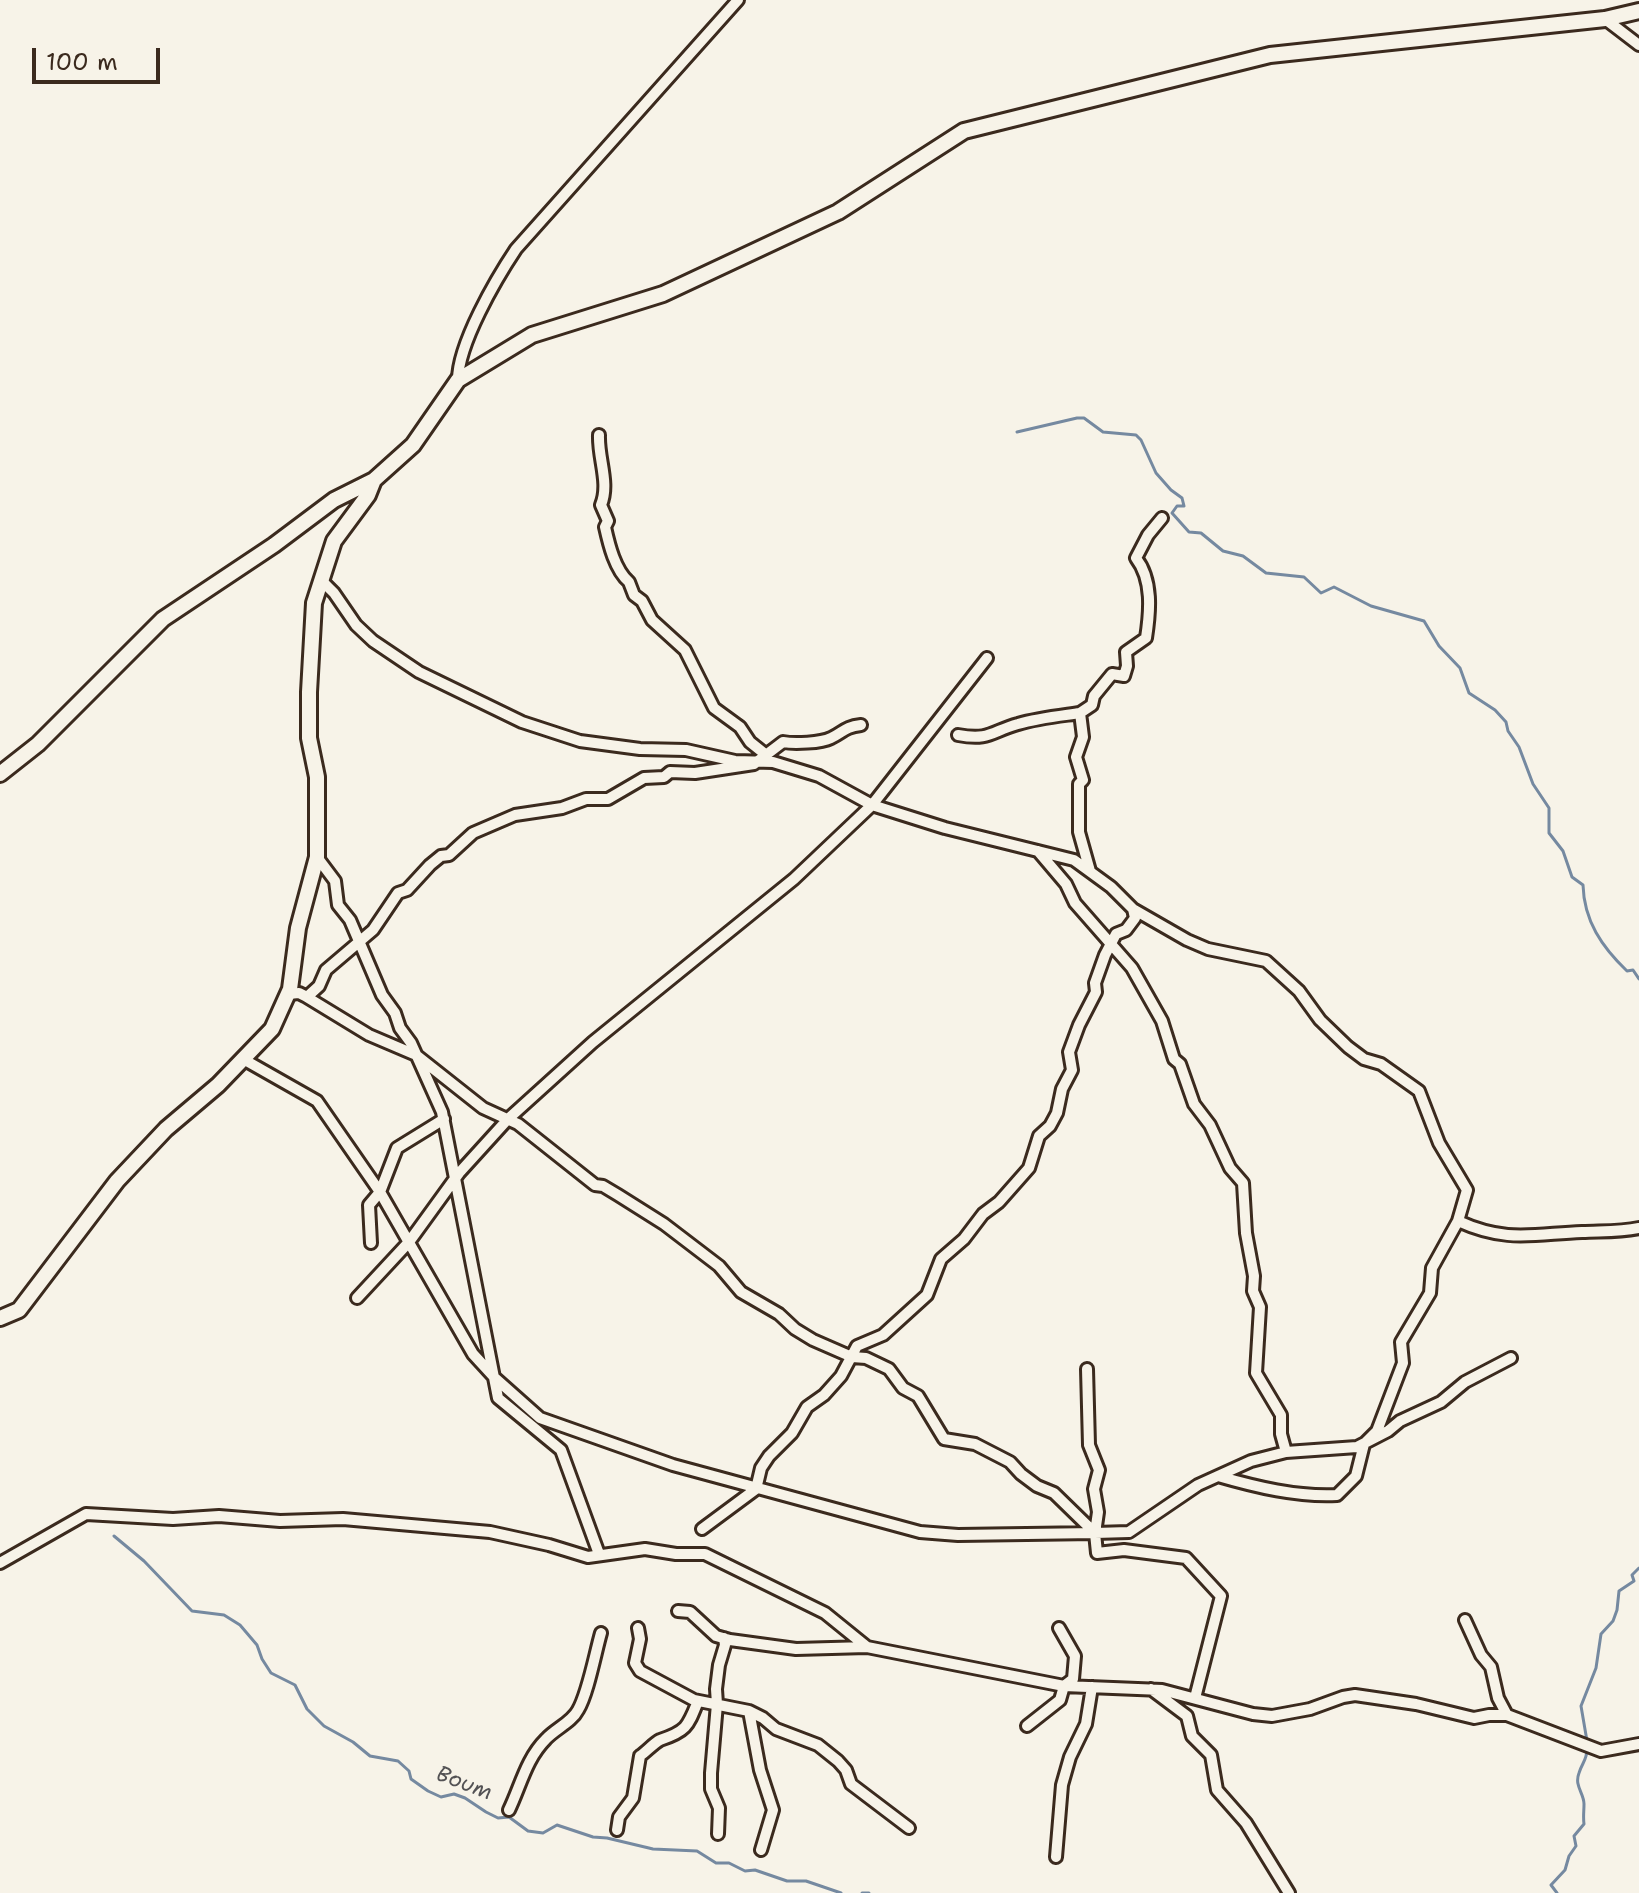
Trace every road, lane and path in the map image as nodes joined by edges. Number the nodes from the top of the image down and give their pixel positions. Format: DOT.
graph roads {
  1 [pos="738,0"];
  2 [pos="1639,11"];
  3 [pos="1605,19"];
  4 [pos="1639,45"];
  5 [pos="458,380"];
  6 [pos="599,435"];
  7 [pos="374,480"];
  8 [pos="1162,518"];
  9 [pos="321,580"];
  10 [pos="987,658"];
  11 [pos="1080,713"];
  12 [pos="861,725"];
  13 [pos="958,735"];
  14 [pos="762,758"];
  15 [pos="0,774"];
  16 [pos="872,805"];
  17 [pos="1036,850"];
  18 [pos="317,857"];
  19 [pos="1090,871"];
  20 [pos="1133,909"];
  21 [pos="359,941"];
  22 [pos="1111,945"];
  23 [pos="288,994"];
  24 [pos="307,997"];
  25 [pos="416,1055"];
  26 [pos="243,1059"];
  27 [pos="444,1119"];
  28 [pos="508,1119"];
  29 [pos="454,1179"];
  30 [pos="380,1192"];
  31 [pos="1458,1221"];
  32 [pos="1639,1228"];
  33 [pos="409,1242"];
  34 [pos="371,1243"];
  35 [pos="357,1298"];
  36 [pos="0,1318"];
  37 [pos="852,1357"];
  38 [pos="1511,1358"];
  39 [pos="1087,1369"];
  40 [pos="495,1378"];
  41 [pos="1364,1444"];
  42 [pos="1286,1452"];
  43 [pos="1218,1476"];
  44 [pos="756,1489"];
  45 [pos="702,1529"];
  46 [pos="1095,1533"];
  47 [pos="599,1554"];
  48 [pos="0,1563"];
  49 [pos="678,1611"];
  50 [pos="1465,1620"];
  51 [pos="638,1628"];
  52 [pos="1059,1628"];
  53 [pos="601,1633"];
  54 [pos="724,1638"];
  55 [pos="867,1647"];
  56 [pos="1064,1686"];
  57 [pos="1092,1687"];
  58 [pos="1151,1689"];
  59 [pos="1195,1698"];
  60 [pos="698,1701"];
  61 [pos="717,1704"];
  62 [pos="749,1711"];
  63 [pos="1507,1715"];
  64 [pos="1027,1726"];
  65 [pos="1639,1744"];
  66 [pos="509,1810"];
  67 [pos="909,1828"];
  68 [pos="617,1830"];
  69 [pos="718,1834"];
  70 [pos="761,1850"];
  71 [pos="1056,1857"];
  72 [pos="1289,1893"];
  1 -- 5 [label="street"];
  2 -- 3 [label="street"];
  3 -- 4 [label="street"];
  3 -- 5 [label="street"];
  5 -- 7 [label="street"];
  6 -- 14 [label="street"];
  7 -- 9 [label="street"];
  7 -- 15 [label="street"];
  8 -- 11 [label="street"];
  9 -- 14 [label="street"];
  9 -- 18 [label="street"];
  10 -- 16 [label="street"];
  11 -- 13 [label="street"];
  11 -- 19 [label="street"];
  12 -- 14 [label="street"];
  14 -- 16 [label="street"];
  14 -- 21 [label="street"];
  16 -- 17 [label="street"];
  16 -- 28 [label="street"];
  17 -- 19 [label="street"];
  17 -- 22 [label="street"];
  18 -- 21 [label="street"];
  18 -- 23 [label="street"];
  19 -- 20 [label="street"];
  20 -- 22 [label="street"];
  20 -- 31 [label="street"];
  21 -- 24 [label="street"];
  21 -- 25 [label="street"];
  22 -- 37 [label="street"];
  22 -- 42 [label="street"];
  23 -- 24 [label="street"];
  23 -- 26 [label="street"];
  24 -- 25 [label="street"];
  25 -- 27 [label="street"];
  25 -- 28 [label="street"];
  26 -- 30 [label="street"];
  26 -- 36 [label="street"];
  27 -- 29 [label="street"];
  27 -- 30 [label="street"];
  28 -- 29 [label="street"];
  28 -- 37 [label="street"];
  29 -- 33 [label="street"];
  29 -- 40 [label="street"];
  30 -- 33 [label="street"];
  30 -- 34 [label="street"];
  31 -- 32 [label="street"];
  31 -- 41 [label="street"];
  33 -- 35 [label="street"];
  33 -- 40 [label="street"];
  37 -- 44 [label="street"];
  37 -- 46 [label="street"];
  38 -- 41 [label="street"];
  39 -- 46 [label="street"];
  40 -- 44 [label="street"];
  40 -- 47 [label="street"];
  41 -- 42 [label="street"];
  41 -- 43 [label="street"];
  42 -- 43 [label="street"];
  43 -- 46 [label="street"];
  44 -- 45 [label="street"];
  44 -- 46 [label="street"];
  46 -- 59 [label="street"];
  47 -- 48 [label="street"];
  47 -- 55 [label="street"];
  49 -- 54 [label="street"];
  50 -- 63 [label="street"];
  51 -- 60 [label="street"];
  52 -- 56 [label="street"];
  53 -- 66 [label="street"];
  54 -- 55 [label="street"];
  54 -- 61 [label="street"];
  55 -- 56 [label="street"];
  56 -- 57 [label="street"];
  56 -- 64 [label="street"];
  57 -- 58 [label="street"];
  57 -- 71 [label="street"];
  58 -- 59 [label="street"];
  58 -- 72 [label="street"];
  59 -- 63 [label="street"];
  60 -- 61 [label="street"];
  60 -- 68 [label="street"];
  61 -- 62 [label="street"];
  61 -- 69 [label="street"];
  62 -- 67 [label="street"];
  62 -- 70 [label="street"];
  63 -- 65 [label="street"];
}
